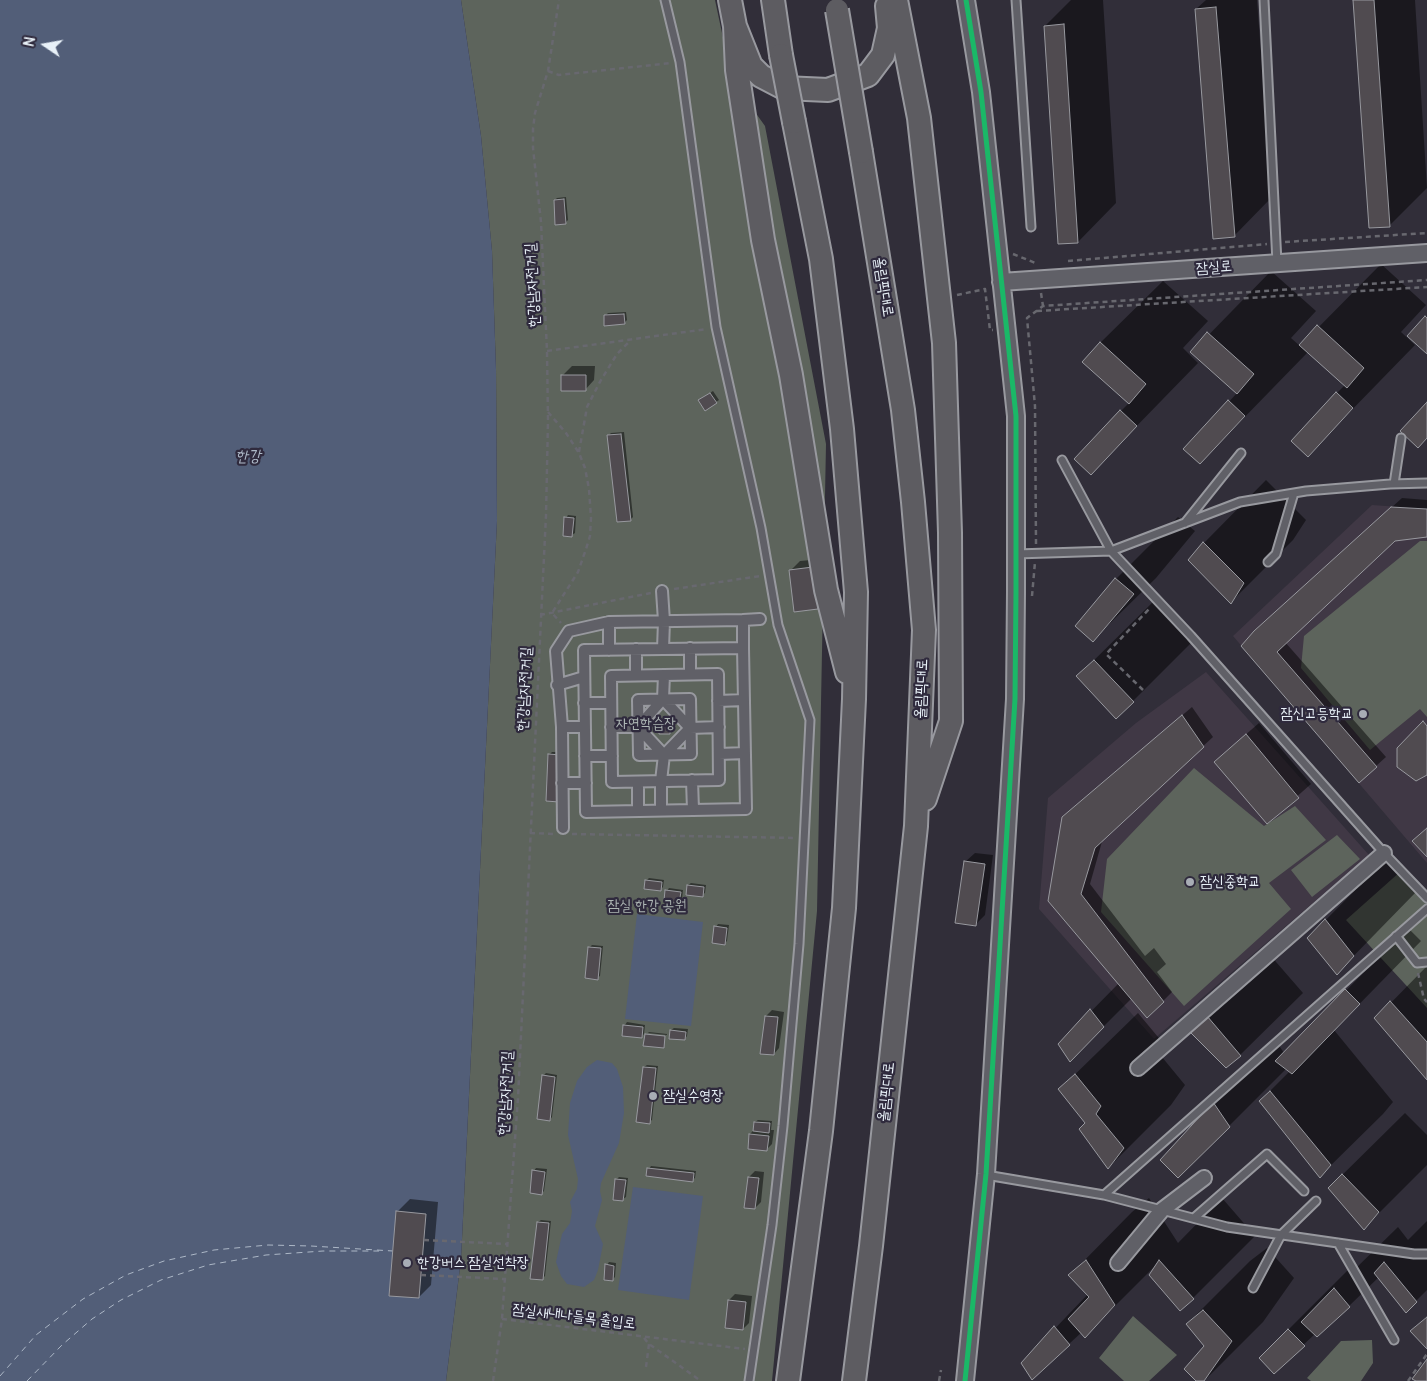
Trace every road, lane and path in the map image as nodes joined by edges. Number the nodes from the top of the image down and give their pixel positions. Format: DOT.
graph roads {
  1 [pos="558,0"];
  2 [pos="665,0"];
  3 [pos="730,0"];
  4 [pos="773,0"];
  5 [pos="886,0"];
  6 [pos="896,0"];
  7 [pos="966,0"];
  8 [pos="1016,0"];
  9 [pos="1264,0"];
  10 [pos="836,5"];
  11 [pos="735,26"];
  12 [pos="680,62"];
  13 [pos="548,71"];
  14 [pos="1031,227"];
  15 [pos="1427,232"];
  16 [pos="1277,243"];
  17 [pos="1008,252"];
  18 [pos="1427,253"];
  19 [pos="1065,261"];
  20 [pos="1046,263"];
  21 [pos="1278,263"];
  22 [pos="1427,280"];
  23 [pos="1001,282"];
  24 [pos="1427,287"];
  25 [pos="956,295"];
  26 [pos="1036,312"];
  27 [pos="716,328"];
  28 [pos="990,330"];
  29 [pos="1028,330"];
  30 [pos="631,340"];
  31 [pos="547,351"];
  32 [pos="548,412"];
  33 [pos="1401,438"];
  34 [pos="579,453"];
  35 [pos="1241,453"];
  36 [pos="1062,460"];
  37 [pos="1427,483"];
  38 [pos="1394,484"];
  39 [pos="1294,493"];
  40 [pos="1184,524"];
  41 [pos="1111,551"];
  42 [pos="1016,554"];
  43 [pos="1268,562"];
  44 [pos="662,591"];
  45 [pos="1157,600"];
  46 [pos="760,619"];
  47 [pos="743,620"];
  48 [pos="664,621"];
  49 [pos="609,622"];
  50 [pos="569,631"];
  51 [pos="690,648"];
  52 [pos="743,648"];
  53 [pos="636,649"];
  54 [pos="664,649"];
  55 [pos="609,650"];
  56 [pos="690,674"];
  57 [pos="636,675"];
  58 [pos="664,675"];
  59 [pos="584,677"];
  60 [pos="557,685"];
  61 [pos="1143,690"];
  62 [pos="663,699"];
  63 [pos="854,699"];
  64 [pos="744,700"];
  65 [pos="718,701"];
  66 [pos="584,703"];
  67 [pos="611,703"];
  68 [pos="562,727"];
  69 [pos="585,727"];
  70 [pos="612,727"];
  71 [pos="638,727"];
  72 [pos="719,727"];
  73 [pos="690,728"];
  74 [pos="745,753"];
  75 [pos="719,754"];
  76 [pos="664,755"];
  77 [pos="585,756"];
  78 [pos="612,756"];
  79 [pos="692,780"];
  80 [pos="661,781"];
  81 [pos="638,782"];
  82 [pos="562,783"];
  83 [pos="586,783"];
  84 [pos="661,810"];
  85 [pos="693,810"];
  86 [pos="638,811"];
  87 [pos="916,826"];
  88 [pos="564,832"];
  89 [pos="530,833"];
  90 [pos="804,838"];
  91 [pos="1384,853"];
  92 [pos="1427,898"];
  93 [pos="1427,909"];
  94 [pos="1396,936"];
  95 [pos="1427,962"];
  96 [pos="1418,963"];
  97 [pos="1427,1002"];
  98 [pos="1138,1068"];
  99 [pos="986,1174"];
  100 [pos="1204,1178"];
  101 [pos="1304,1191"];
  102 [pos="1104,1195"];
  103 [pos="1316,1202"];
  104 [pos="1162,1210"];
  105 [pos="1194,1218"];
  106 [pos="1281,1235"];
  107 [pos="424,1240"];
  108 [pos="1338,1243"];
  109 [pos="507,1244"];
  110 [pos="1427,1254"];
  111 [pos="1118,1263"];
  112 [pos="421,1275"];
  113 [pos="505,1279"];
  114 [pos="1253,1288"];
  115 [pos="502,1319"];
  116 [pos="644,1337"];
  117 [pos="1394,1340"];
  118 [pos="649,1344"];
  119 [pos="754,1350"];
  120 [pos="1427,1354"];
  121 [pos="646,1367"];
  122 [pos="941,1370"];
  123 [pos="493,1381"];
  124 [pos="701,1381"];
  125 [pos="749,1381"];
  126 [pos="788,1381"];
  127 [pos="854,1381"];
  128 [pos="939,1381"];
  129 [pos="965,1381"];
  130 [pos="1408,1381"];
  1 -- 13 [label="path, 한강남자전거길"];
  2 -- 12 [label="lane"];
  3 -- 11 [label="highway"];
  4 -- 63 [label="highway, bridge"];
  5 -- 11 [label="highway"];
  6 -- 87 [label="highway"];
  7 -- 23 [label="street"];
  8 -- 14 [label="lane"];
  9 -- 16 [label="lane"];
  10 -- 87 [label="highway, 올림픽대로, bridge"];
  11 -- 63 [label="highway"];
  12 -- 13 [label="path"];
  12 -- 27 [label="lane"];
  13 -- 31 [label="path, 한강남자전거길"];
  15 -- 16 [label="path"];
  16 -- 19 [label="path"];
  16 -- 21 [label="lane"];
  17 -- 20 [label="path"];
  18 -- 21 [label="street, 잠실로"];
  21 -- 23 [label="street, 잠실로"];
  22 -- 26 [label="path"];
  23 -- 42 [label="street"];
  24 -- 26 [label="path"];
  25 -- 28 [label="path"];
  26 -- 29 [label="path"];
  27 -- 30 [label="path"];
  27 -- 90 [label="lane"];
  30 -- 31 [label="path"];
  30 -- 34 [label="path"];
  31 -- 32 [label="path, 한강남자전거길"];
  32 -- 34 [label="path"];
  32 -- 89 [label="path, 한강남자전거길"];
  33 -- 38 [label="lane"];
  34 -- 50 [label="path"];
  35 -- 40 [label="lane"];
  36 -- 41 [label="lane"];
  37 -- 38 [label="lane"];
  38 -- 39 [label="lane"];
  39 -- 40 [label="lane"];
  39 -- 43 [label="lane"];
  40 -- 41 [label="lane"];
  41 -- 42 [label="lane"];
  41 -- 45 [label="lane"];
  42 -- 99 [label="street"];
  44 -- 48 [label="street"];
  45 -- 61 [label="path"];
  45 -- 91 [label="lane"];
  46 -- 47 [label="street"];
  47 -- 48 [label="street"];
  47 -- 52 [label="street"];
  48 -- 49 [label="street"];
  48 -- 54 [label="street"];
  49 -- 50 [label="street"];
  49 -- 55 [label="street"];
  50 -- 60 [label="street"];
  51 -- 52 [label="street"];
  51 -- 54 [label="street"];
  51 -- 56 [label="street"];
  52 -- 64 [label="street"];
  53 -- 54 [label="street"];
  53 -- 55 [label="street"];
  53 -- 57 [label="street"];
  55 -- 59 [label="street"];
  56 -- 58 [label="street"];
  56 -- 65 [label="street"];
  57 -- 58 [label="street"];
  57 -- 67 [label="street"];
  58 -- 62 [label="street"];
  59 -- 60 [label="street"];
  59 -- 66 [label="street"];
  60 -- 68 [label="street"];
  62 -- 71 [label="street"];
  62 -- 71 [label="street"];
  62 -- 73 [label="street"];
  62 -- 73 [label="street"];
  63 -- 126 [label="highway"];
  64 -- 65 [label="street"];
  64 -- 74 [label="street"];
  65 -- 72 [label="street"];
  66 -- 67 [label="street"];
  66 -- 69 [label="street"];
  67 -- 70 [label="street"];
  68 -- 69 [label="street"];
  68 -- 82 [label="street"];
  69 -- 77 [label="street"];
  70 -- 71 [label="street"];
  70 -- 78 [label="street"];
  71 -- 76 [label="street"];
  71 -- 76 [label="street"];
  72 -- 73 [label="street"];
  72 -- 75 [label="street"];
  73 -- 76 [label="street"];
  73 -- 76 [label="street"];
  74 -- 75 [label="street"];
  74 -- 85 [label="street"];
  75 -- 79 [label="street"];
  76 -- 80 [label="street"];
  77 -- 78 [label="street"];
  77 -- 83 [label="street"];
  78 -- 81 [label="street"];
  79 -- 80 [label="street"];
  79 -- 85 [label="street"];
  80 -- 81 [label="street"];
  80 -- 84 [label="street"];
  81 -- 86 [label="street"];
  82 -- 83 [label="street"];
  82 -- 88 [label="street"];
  83 -- 86 [label="street"];
  84 -- 85 [label="street"];
  84 -- 86 [label="street"];
  87 -- 127 [label="highway, 올림픽대로"];
  88 -- 89 [label="path"];
  88 -- 90 [label="path"];
  89 -- 109 [label="path, 한강남자전거길"];
  90 -- 119 [label="lane"];
  91 -- 92 [label="lane"];
  91 -- 98 [label="street"];
  93 -- 94 [label="lane"];
  94 -- 96 [label="lane"];
  94 -- 102 [label="lane"];
  95 -- 96 [label="lane"];
  96 -- 97 [label="path"];
  99 -- 102 [label="lane"];
  99 -- 129 [label="street"];
  100 -- 104 [label="street"];
  101 -- 105 [label="lane"];
  102 -- 104 [label="lane"];
  103 -- 106 [label="lane"];
  104 -- 105 [label="lane"];
  104 -- 111 [label="street"];
  105 -- 106 [label="lane"];
  106 -- 108 [label="lane"];
  106 -- 114 [label="lane"];
  107 -- 109 [label="path"];
  108 -- 110 [label="lane"];
  108 -- 117 [label="lane"];
  109 -- 113 [label="path, 한강남자전거길"];
  112 -- 113 [label="path"];
  113 -- 115 [label="path, 한강남자전거길"];
  115 -- 116 [label="path, 잠실새내나들목 출입로"];
  115 -- 123 [label="path, 한강남자전거길"];
  116 -- 118 [label="path, 잠실새내나들목 출입로"];
  116 -- 119 [label="path, 잠실새내나들목 출입로"];
  118 -- 121 [label="path"];
  118 -- 124 [label="path, 잠실새내나들목 출입로"];
  119 -- 125 [label="lane"];
  120 -- 130 [label="path"];
  122 -- 128 [label="path"];
}
